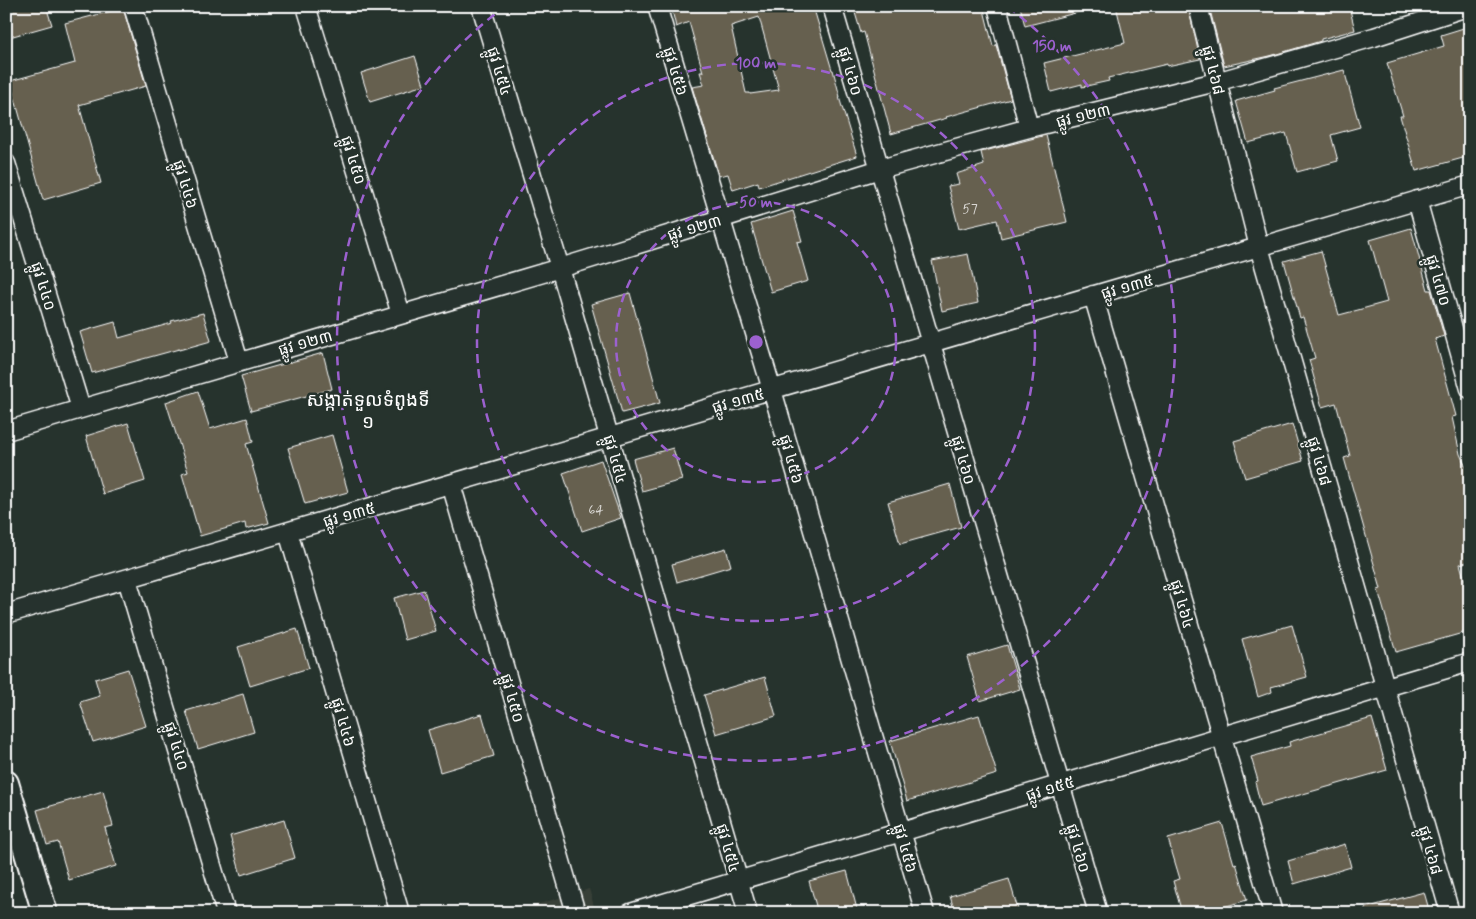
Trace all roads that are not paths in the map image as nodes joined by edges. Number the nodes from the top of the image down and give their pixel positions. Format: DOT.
graph roads {
  1 [pos="133,6"];
  2 [pos="306,6"];
  3 [pos="480,6"];
  4 [pos="657,6"];
  5 [pos="832,6"];
  6 [pos="997,6"];
  7 [pos="1198,6"];
  8 [pos="1470,6"];
  9 [pos="1216,82"];
  10 [pos="1029,128"];
  11 [pos="6,163"];
  12 [pos="880,168"];
  13 [pos="1470,185"];
  14 [pos="1417,200"];
  15 [pos="720,219"];
  16 [pos="1259,247"];
  17 [pos="560,268"];
  18 [pos="1093,295"];
  19 [pos="401,314"];
  20 [pos="930,344"];
  21 [pos="239,362"];
  22 [pos="1470,389"];
  23 [pos="772,390"];
  24 [pos="81,409"];
  25 [pos="6,431"];
  26 [pos="609,438"];
  27 [pos="450,484"];
  28 [pos="288,532"];
  29 [pos="127,579"];
  30 [pos="6,614"];
  31 [pos="1470,662"];
  32 [pos="1384,688"];
  33 [pos="1222,736"];
  34 [pos="6,783"];
  35 [pos="1060,784"];
  36 [pos="901,832"];
  37 [pos="738,881"];
  38 [pos="45,913"];
  39 [pos="226,913"];
  40 [pos="400,913"];
  41 [pos="576,913"];
  42 [pos="630,913"];
  43 [pos="748,913"];
  44 [pos="925,913"];
  45 [pos="1098,913"];
  46 [pos="1273,913"];
  47 [pos="1450,913"];
  1 -- 21 [label="street, ផ្លូវ ៤៤៦"];
  2 -- 19 [label="street, ផ្លូវ ៤៥០"];
  3 -- 17 [label="street, ផ្លូវ ៤៥៤"];
  4 -- 15 [label="street, ផ្លូវ ៤៥៦"];
  5 -- 12 [label="street, ផ្លូវ ៤៦០"];
  6 -- 10 [label="street"];
  7 -- 9 [label="street, ផ្លូវ ៤៦៨"];
  8 -- 9 [label="street, ផ្លូវ ១២៣"];
  9 -- 10 [label="street, ផ្លូវ ១២៣"];
  9 -- 16 [label="street, ផ្លូវ ៤៦៨"];
  10 -- 12 [label="street, ផ្លូវ ១២៣"];
  11 -- 24 [label="street, ផ្លូវ ៤៤០"];
  12 -- 15 [label="street, ផ្លូវ ១២៣"];
  12 -- 20 [label="street, ផ្លូវ ៤៦០"];
  13 -- 14 [label="street, ផ្លូវ ១៣៥"];
  14 -- 16 [label="street, ផ្លូវ ១៣៥"];
  14 -- 22 [label="street, ផ្លូវ ៤៧០"];
  15 -- 17 [label="street, ផ្លូវ ១២៣"];
  15 -- 23 [label="street, ផ្លូវ ៤៥៦"];
  16 -- 18 [label="street, ផ្លូវ ១៣៥"];
  16 -- 32 [label="street, ផ្លូវ ៤៦៨"];
  17 -- 19 [label="street, ផ្លូវ ១២៣"];
  17 -- 26 [label="street, ផ្លូវ ៤៥៤"];
  18 -- 20 [label="street, ផ្លូវ ១៣៥"];
  18 -- 33 [label="street, ផ្លូវ ៤៦៤"];
  19 -- 21 [label="street, ផ្លូវ ១២៣"];
  20 -- 23 [label="street, ផ្លូវ ១៣៥"];
  20 -- 35 [label="street, ផ្លូវ ៤៦០"];
  21 -- 24 [label="street, ផ្លូវ ១២៣"];
  23 -- 26 [label="street, ផ្លូវ ១៣៥"];
  23 -- 36 [label="street, ផ្លូវ ៤៥៦"];
  24 -- 25 [label="street, ផ្លូវ ១២៣"];
  26 -- 27 [label="street, ផ្លូវ ១៣៥"];
  26 -- 37 [label="street, ផ្លូវ ៤៥៤"];
  27 -- 28 [label="street, ផ្លូវ ១៣៥"];
  27 -- 41 [label="street, ផ្លូវ ៤៥០"];
  28 -- 29 [label="street, ផ្លូវ ១៣៥"];
  28 -- 40 [label="street, ផ្លូវ ៤៤៦"];
  29 -- 30 [label="street, ផ្លូវ ១៣៥"];
  29 -- 39 [label="street, ផ្លូវ ៤៤០"];
  31 -- 32 [label="street, ផ្លូវ ១៥៥"];
  32 -- 33 [label="street, ផ្លូវ ១៥៥"];
  32 -- 47 [label="street, ផ្លូវ ៤៦៨"];
  33 -- 35 [label="street, ផ្លូវ ១៥៥"];
  33 -- 46 [label="street, ផ្លូវ ៤៦៤"];
  34 -- 38 [label="street"];
  35 -- 36 [label="street, ផ្លូវ ១៥៥"];
  35 -- 45 [label="street, ផ្លូវ ៤៦០"];
  36 -- 37 [label="street, ផ្លូវ ១៥៥"];
  36 -- 44 [label="street, ផ្លូវ ៤៥៦"];
  37 -- 42 [label="street, ផ្លូវ ១៥៥"];
  37 -- 43 [label="street, ផ្លូវ ៤៥៤"];
}
